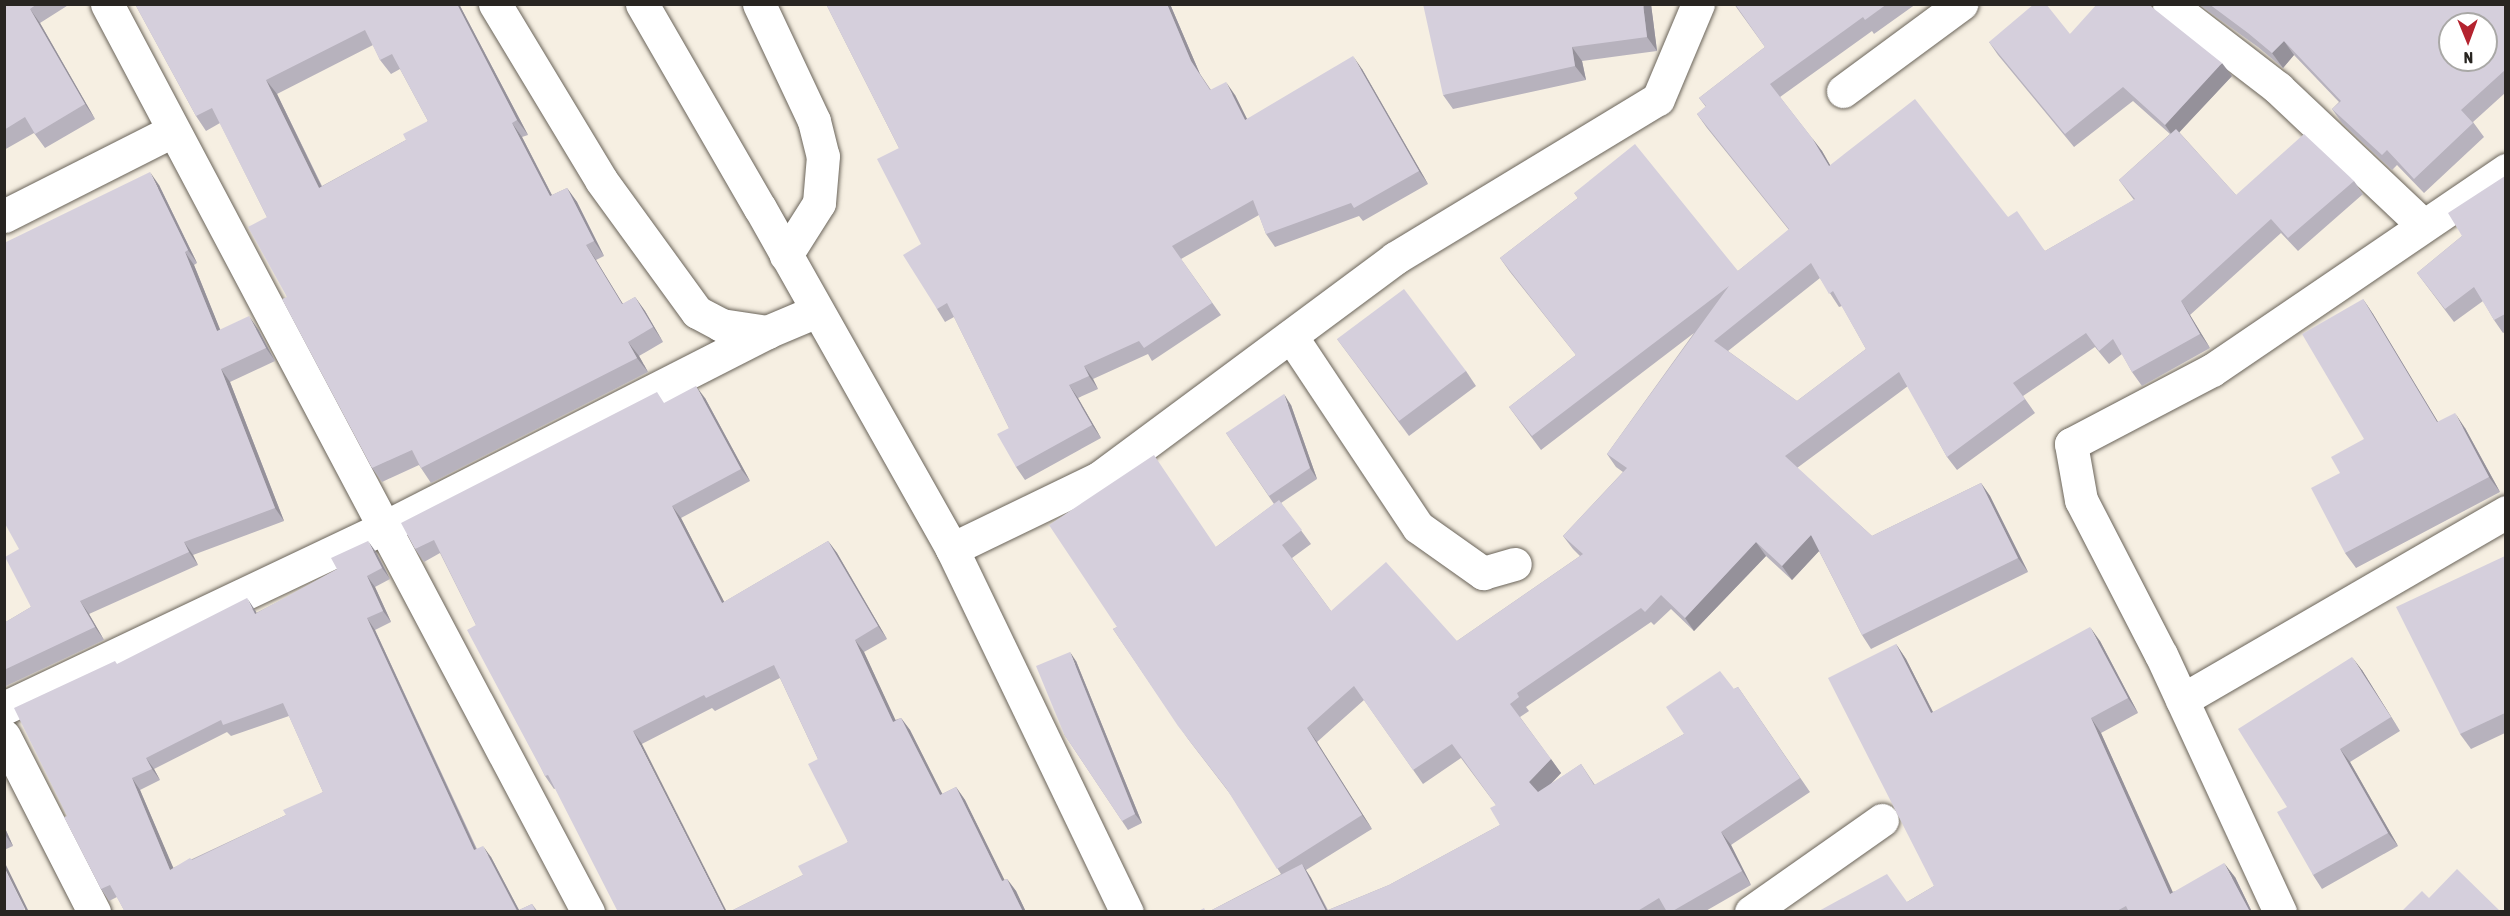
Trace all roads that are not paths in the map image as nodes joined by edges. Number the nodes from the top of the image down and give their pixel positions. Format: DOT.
graph roads {
  1 [pos="107,4"];
  2 [pos="495,4"];
  3 [pos="642,4"];
  4 [pos="759,4"];
  5 [pos="1698,4"];
  6 [pos="1960,4"];
  7 [pos="2169,4"];
  8 [pos="1843,91"];
  9 [pos="172,131"];
  10 [pos="2505,170"];
  11 [pos="4,216"];
  12 [pos="2423,225"];
  13 [pos="786,255"];
  14 [pos="817,312"];
  15 [pos="767,332"];
  16 [pos="1291,336"];
  17 [pos="2505,512"];
  18 [pos="383,528"];
  19 [pos="952,549"];
  20 [pos="1515,564"];
  21 [pos="2182,700"];
  22 [pos="4,708"];
  23 [pos="4,736"];
  24 [pos="1882,820"];
  25 [pos="94,912"];
  26 [pos="588,912"];
  27 [pos="1126,912"];
  28 [pos="1751,912"];
  29 [pos="2280,912"];
  1 -- 9 [label="main road"];
  2 -- 15 [label="main road"];
  3 -- 13 [label="main road"];
  4 -- 13 [label="main road"];
  5 -- 16 [label="main road"];
  6 -- 8 [label="main road"];
  7 -- 12 [label="main road"];
  9 -- 11 [label="main road"];
  9 -- 18 [label="main road"];
  10 -- 12 [label="main road"];
  12 -- 21 [label="main road"];
  13 -- 14 [label="main road"];
  14 -- 15 [label="main road"];
  14 -- 19 [label="main road"];
  15 -- 18 [label="main road"];
  16 -- 19 [label="main road"];
  16 -- 20 [label="main road"];
  17 -- 21 [label="main road"];
  18 -- 22 [label="main road"];
  18 -- 26 [label="main road"];
  19 -- 27 [label="main road"];
  21 -- 29 [label="main road"];
  23 -- 25 [label="main road"];
  24 -- 28 [label="main road"];
}
